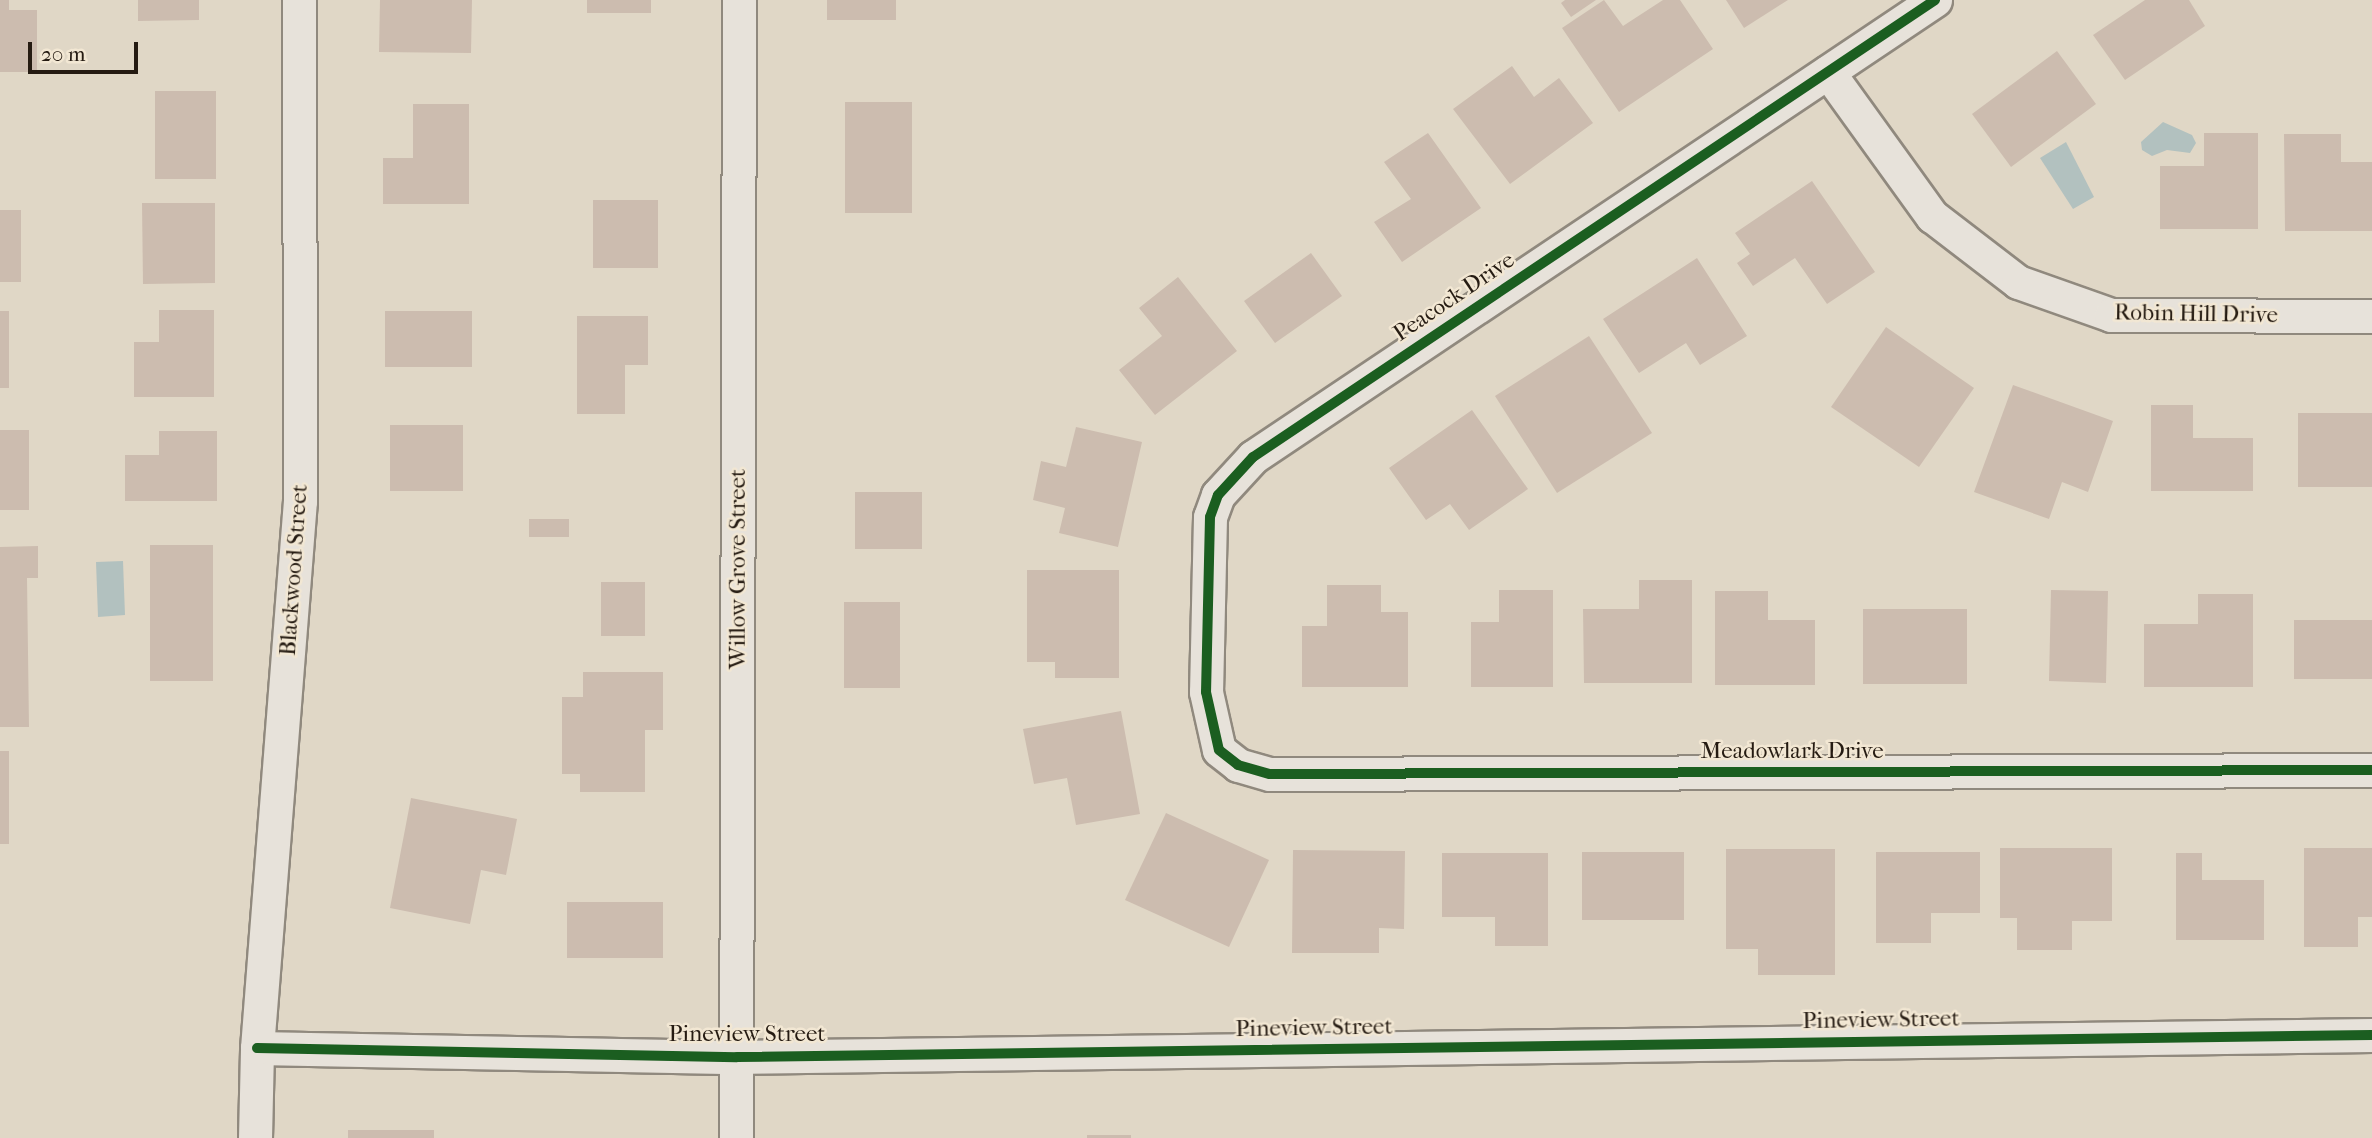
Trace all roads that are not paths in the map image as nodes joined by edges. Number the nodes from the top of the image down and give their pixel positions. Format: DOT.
graph roads {
  1 [pos="299,0"];
  2 [pos="739,0"];
  3 [pos="1936,0"];
  4 [pos="1828,72"];
  5 [pos="2372,316"];
  6 [pos="1219,750"];
  7 [pos="2372,770"];
  8 [pos="2372,1035"];
  9 [pos="257,1048"];
  10 [pos="737,1057"];
  11 [pos="255,1138"];
  12 [pos="736,1138"];
  1 -- 9 [label="street, Blackwood Street"];
  2 -- 10 [label="street, Willow Grove Street"];
  3 -- 4 [label="street, Peacock Drive"];
  4 -- 5 [label="street, Robin Hill Drive"];
  4 -- 6 [label="street, Peacock Drive"];
  6 -- 7 [label="street, Meadowlark Drive"];
  8 -- 10 [label="street, Pineview Street"];
  9 -- 10 [label="street, Pineview Street"];
  9 -- 11 [label="street, Blackwood Street"];
  10 -- 12 [label="street, Willow Grove Street"];
}
